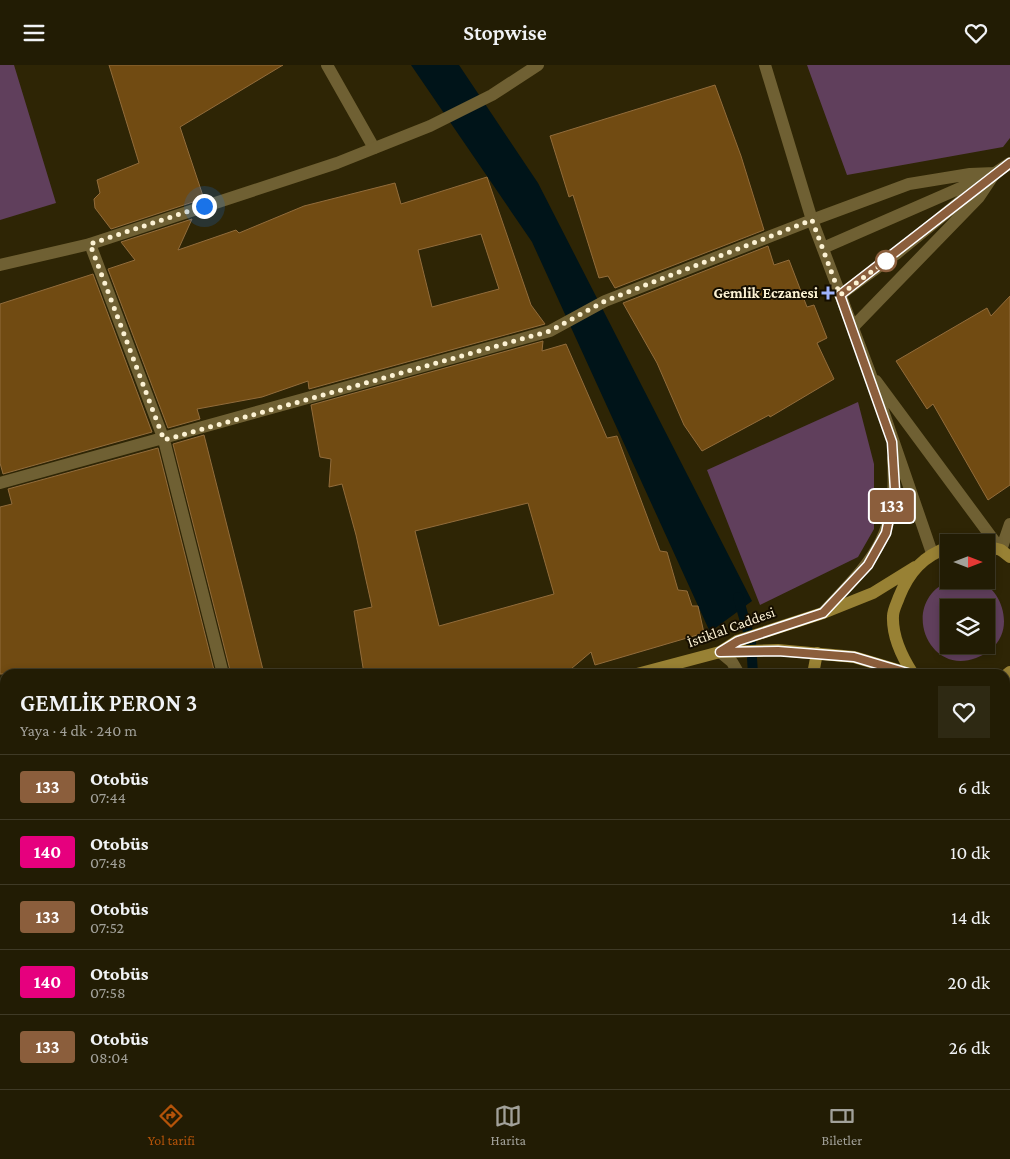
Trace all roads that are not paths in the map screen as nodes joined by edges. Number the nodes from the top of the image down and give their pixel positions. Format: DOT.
graph roads {
  1 [pos="327,65"];
  2 [pos="538,65"];
  3 [pos="765,65"];
  4 [pos="374,148"];
  5 [pos="1010,163"];
  6 [pos="995,173"];
  7 [pos="812,220"];
  8 [pos="90,244"];
  9 [pos="823,248"];
  10 [pos="0,265"];
  11 [pos="840,295"];
  12 [pos="853,327"];
  13 [pos="870,373"];
  14 [pos="164,440"];
  15 [pos="892,442"];
  16 [pos="0,483"];
  17 [pos="1010,523"];
  18 [pos="940,550"];
  19 [pos="932,553"];
  20 [pos="1006,555"];
  21 [pos="915,567"];
  22 [pos="823,613"];
  23 [pos="739,646"];
  24 [pos="720,652"];
  25 [pos="816,653"];
  26 [pos="222,669"];
  27 [pos="656,669"];
  28 [pos="736,669"];
  29 [pos="814,669"];
  30 [pos="895,669"];
  31 [pos="909,669"];
  1 -- 4 [label="street"];
  2 -- 4 [label="street"];
  3 -- 7 [label="street"];
  4 -- 8 [label="street"];
  5 -- 6 [label="street"];
  6 -- 7 [label="street"];
  6 -- 9 [label="street"];
  6 -- 11 [label="street"];
  6 -- 12 [label="street"];
  7 -- 9 [label="street"];
  7 -- 14 [label="street"];
  8 -- 10 [label="street"];
  8 -- 14 [label="street"];
  9 -- 11 [label="street"];
  11 -- 12 [label="street"];
  12 -- 13 [label="street"];
  13 -- 15 [label="street"];
  13 -- 20 [label="street"];
  14 -- 16 [label="street"];
  14 -- 26 [label="street"];
  15 -- 19 [label="street"];
  15 -- 22 [label="street"];
  17 -- 20 [label="street"];
  18 -- 19 [label="main road"];
  19 -- 21 [label="main road"];
  21 -- 22 [label="main road, İstiklal Caddesi"];
  21 -- 31 [label="main road"];
  22 -- 23 [label="main road, İstiklal Caddesi"];
  23 -- 24 [label="main road, İstiklal Caddesi"];
  23 -- 25 [label="main road"];
  24 -- 27 [label="main road, İstiklal Caddesi"];
  24 -- 28 [label="street"];
  25 -- 29 [label="main road"];
  25 -- 30 [label="main road"];
}
